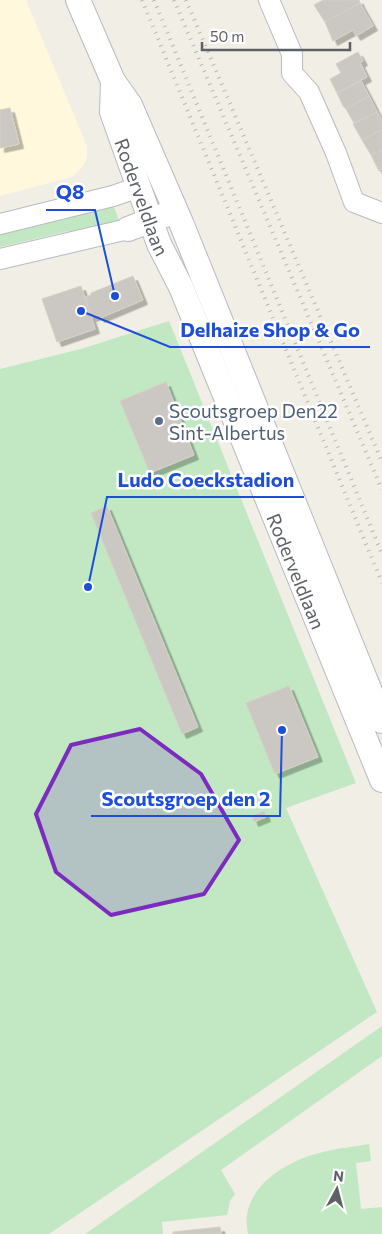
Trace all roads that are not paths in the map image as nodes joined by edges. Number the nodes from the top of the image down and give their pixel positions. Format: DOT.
graph roads {
  1 [pos="78,0"];
  2 [pos="268,0"];
  3 [pos="113,80"];
  4 [pos="163,181"];
  5 [pos="139,187"];
  6 [pos="176,211"];
  7 [pos="382,213"];
  8 [pos="151,220"];
  9 [pos="0,224"];
  10 [pos="128,229"];
  11 [pos="0,259"];
  12 [pos="382,721"];
  13 [pos="382,780"];
  1 -- 3 [label="street, Roderveldlaan"];
  2 -- 7 [label="street"];
  3 -- 4 [label="street, Roderveldlaan"];
  3 -- 5 [label="street, Roderveldlaan"];
  4 -- 5 [label="street"];
  4 -- 6 [label="street, Roderveldlaan"];
  5 -- 8 [label="street, Roderveldlaan"];
  5 -- 9 [label="street"];
  6 -- 8 [label="street"];
  6 -- 12 [label="street, Roderveldlaan"];
  8 -- 10 [label="street"];
  8 -- 13 [label="street, Roderveldlaan"];
  10 -- 11 [label="street"];
}
